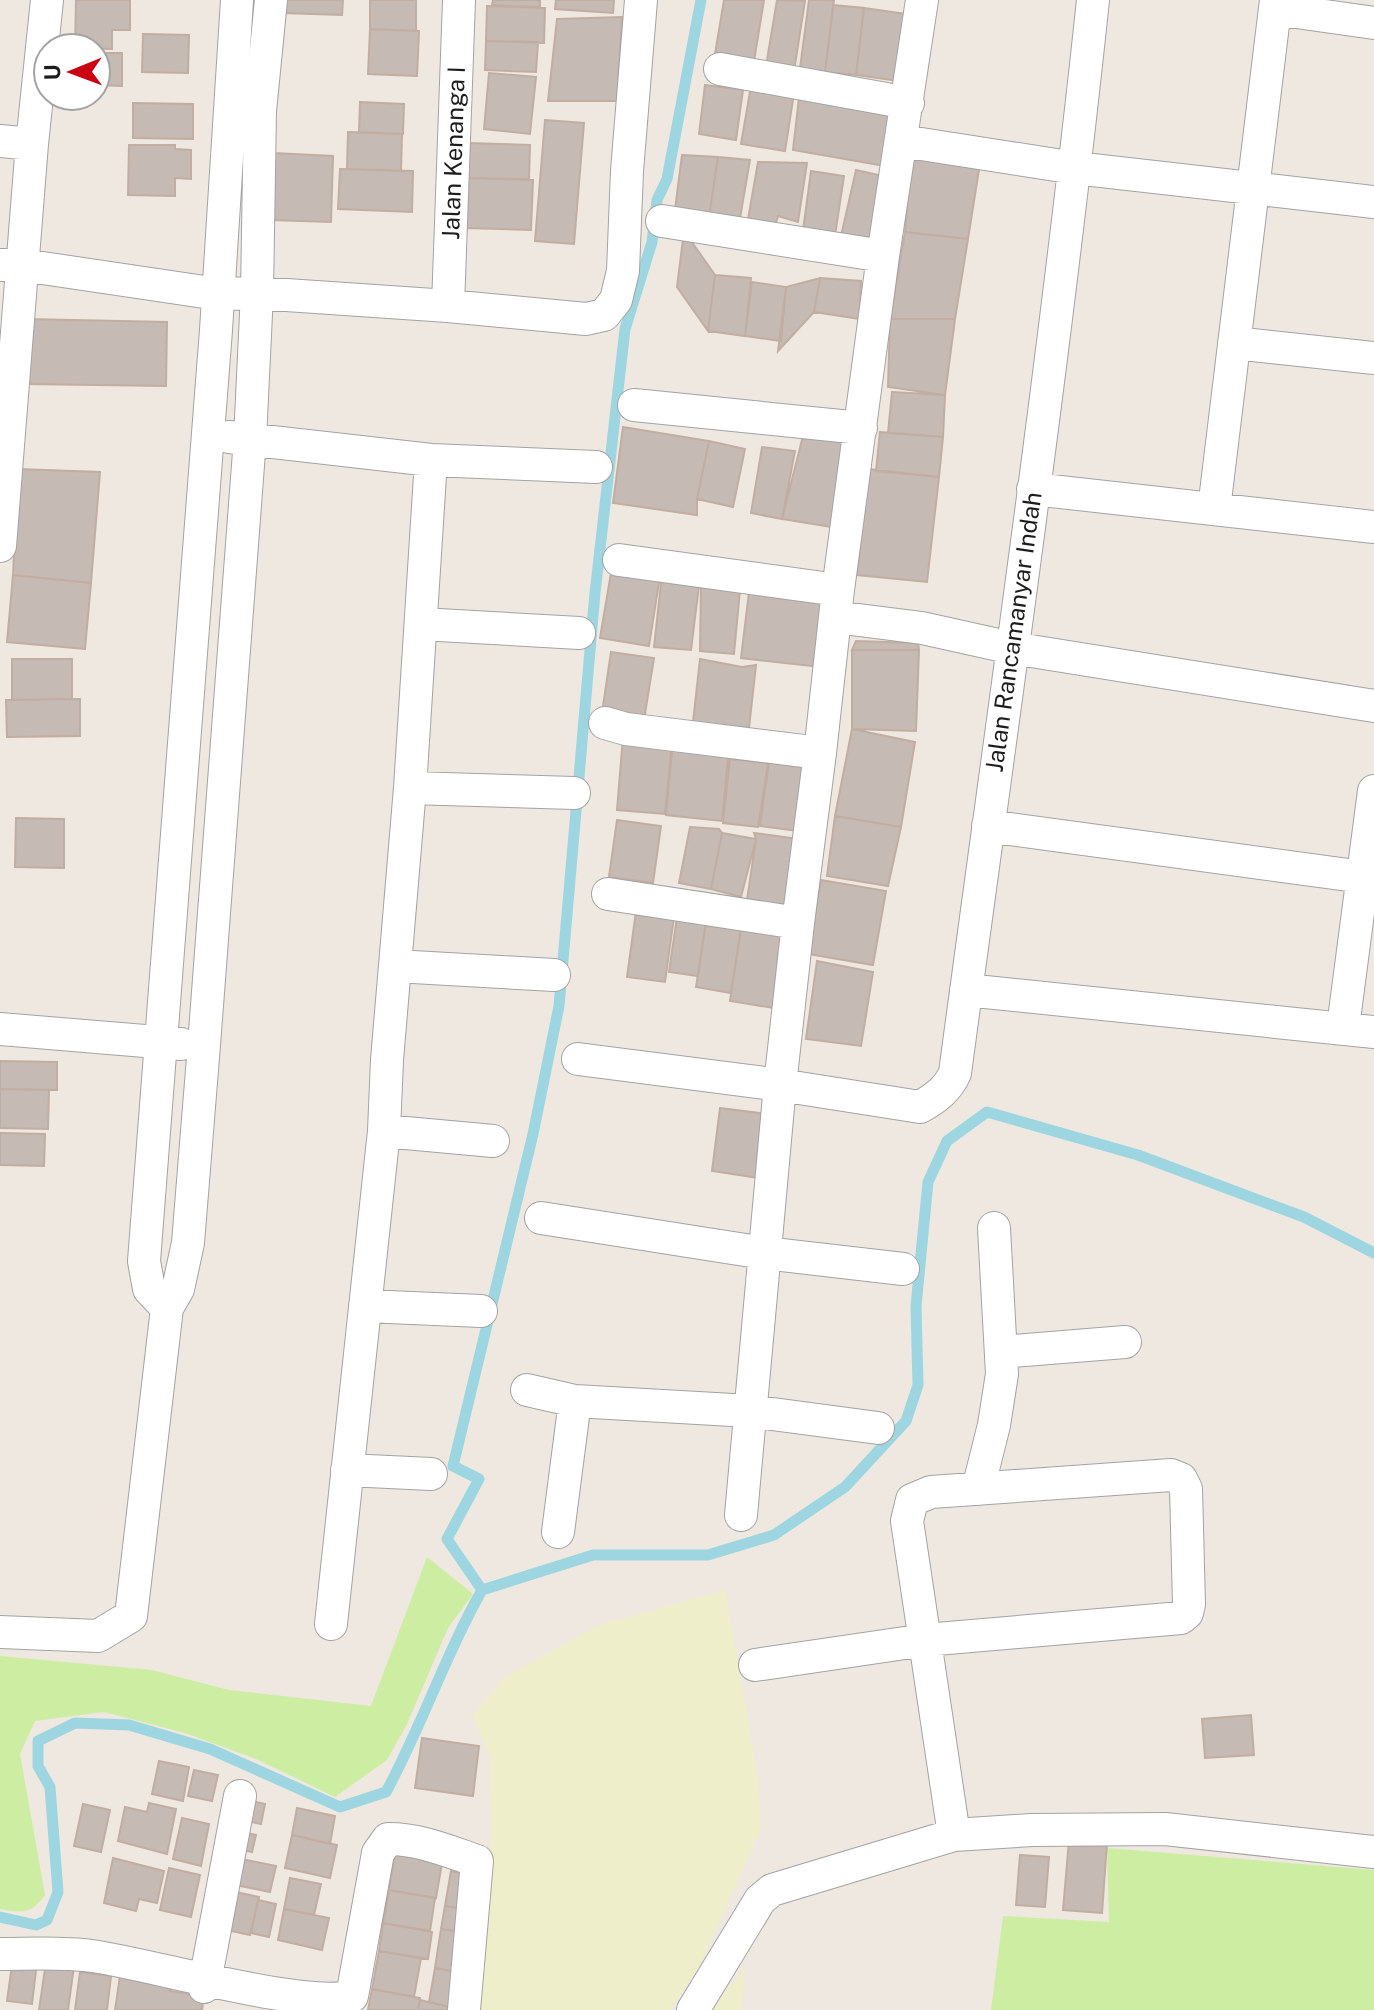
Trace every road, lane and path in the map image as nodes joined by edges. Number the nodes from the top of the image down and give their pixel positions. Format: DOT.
graph roads {
  1 [pos="47,0"];
  2 [pos="237,0"];
  3 [pos="271,0"];
  4 [pos="459,0"];
  5 [pos="641,0"];
  6 [pos="922,0"];
  7 [pos="1093,0"];
  8 [pos="1276,4"];
  9 [pos="1374,23"];
  10 [pos="720,69"];
  11 [pos="908,103"];
  12 [pos="0,141"];
  13 [pos="902,141"];
  14 [pos="32,144"];
  15 [pos="1075,168"];
  16 [pos="1252,188"];
  17 [pos="1374,202"];
  18 [pos="662,221"];
  19 [pos="883,256"];
  20 [pos="11,265"];
  21 [pos="257,293"];
  22 [pos="218,294"];
  23 [pos="448,306"];
  24 [pos="1234,343"];
  25 [pos="1374,358"];
  26 [pos="634,405"];
  27 [pos="861,428"];
  28 [pos="206,436"];
  29 [pos="250,439"];
  30 [pos="431,460"];
  31 [pos="596,467"];
  32 [pos="1033,489"];
  33 [pos="1214,509"];
  34 [pos="1374,527"];
  35 [pos="0,546"];
  36 [pos="619,560"];
  37 [pos="836,604"];
  38 [pos="421,624"];
  39 [pos="579,633"];
  40 [pos="1012,648"];
  41 [pos="1374,706"];
  42 [pos="605,723"];
  43 [pos="820,753"];
  44 [pos="410,788"];
  45 [pos="1374,791"];
  46 [pos="574,793"];
  47 [pos="988,826"];
  48 [pos="1363,877"];
  49 [pos="608,894"];
  50 [pos="798,923"];
  51 [pos="395,966"];
  52 [pos="554,975"];
  53 [pos="966,990"];
  54 [pos="0,1029"];
  55 [pos="1359,1030"];
  56 [pos="159,1043"];
  57 [pos="204,1045"];
  58 [pos="578,1059"];
  59 [pos="780,1085"];
  60 [pos="384,1131"];
  61 [pos="493,1141"];
  62 [pos="541,1218"];
  63 [pos="994,1228"];
  64 [pos="764,1253"];
  65 [pos="903,1269"];
  66 [pos="365,1306"];
  67 [pos="167,1308"];
  68 [pos="481,1311"];
  69 [pos="1125,1342"];
  70 [pos="1001,1352"];
  71 [pos="527,1390"];
  72 [pos="575,1401"];
  73 [pos="750,1411"];
  74 [pos="878,1428"];
  75 [pos="347,1470"];
  76 [pos="431,1474"];
  77 [pos="978,1489"];
  78 [pos="741,1515"];
  79 [pos="558,1532"];
  80 [pos="331,1624"];
  81 [pos="0,1632"];
  82 [pos="925,1640"];
  83 [pos="755,1665"];
  84 [pos="240,1796"];
  85 [pos="954,1835"];
  86 [pos="1374,1852"];
  87 [pos="0,1954"];
  88 [pos="204,1987"];
  89 [pos="344,2007"];
  90 [pos="464,2010"];
  91 [pos="693,2010"];
  1 -- 14 [label="street"];
  2 -- 22 [label="street"];
  3 -- 21 [label="street"];
  4 -- 23 [label="street, Jalan Kenanga I"];
  5 -- 23 [label="street"];
  6 -- 11 [label="street"];
  7 -- 15 [label="street, Jalan Rancamanyar Indah"];
  8 -- 9 [label="street"];
  8 -- 16 [label="street"];
  10 -- 11 [label="street"];
  11 -- 13 [label="street"];
  12 -- 14 [label="street"];
  13 -- 15 [label="street"];
  13 -- 19 [label="street"];
  14 -- 20 [label="street"];
  15 -- 16 [label="street"];
  15 -- 32 [label="street, Jalan Rancamanyar Indah"];
  16 -- 17 [label="street"];
  16 -- 24 [label="street"];
  18 -- 19 [label="street"];
  19 -- 27 [label="street"];
  20 -- 22 [label="street"];
  20 -- 35 [label="street"];
  21 -- 22 [label="street"];
  21 -- 23 [label="street"];
  21 -- 29 [label="street"];
  22 -- 28 [label="street"];
  24 -- 25 [label="street"];
  24 -- 33 [label="street"];
  26 -- 27 [label="street"];
  27 -- 37 [label="street"];
  28 -- 29 [label="street"];
  28 -- 56 [label="street"];
  29 -- 30 [label="street"];
  29 -- 57 [label="street"];
  30 -- 31 [label="street"];
  30 -- 38 [label="street"];
  32 -- 33 [label="street"];
  32 -- 40 [label="street, Jalan Rancamanyar Indah"];
  33 -- 34 [label="street"];
  36 -- 37 [label="street"];
  37 -- 40 [label="street"];
  37 -- 43 [label="street"];
  38 -- 39 [label="street"];
  38 -- 44 [label="street"];
  40 -- 41 [label="street"];
  40 -- 47 [label="street, Jalan Rancamanyar Indah"];
  42 -- 43 [label="street"];
  43 -- 50 [label="street"];
  44 -- 46 [label="street"];
  44 -- 51 [label="street"];
  45 -- 48 [label="street"];
  47 -- 48 [label="street"];
  47 -- 53 [label="street, Jalan Rancamanyar Indah"];
  48 -- 55 [label="street"];
  49 -- 50 [label="street"];
  50 -- 59 [label="street"];
  51 -- 52 [label="street"];
  51 -- 60 [label="street"];
  53 -- 55 [label="street"];
  53 -- 59 [label="street, Jalan Rancamanyar Indah"];
  54 -- 56 [label="street"];
  56 -- 57 [label="street"];
  56 -- 67 [label="street"];
  57 -- 67 [label="street"];
  58 -- 59 [label="street"];
  59 -- 64 [label="street"];
  60 -- 61 [label="street"];
  60 -- 66 [label="street"];
  62 -- 64 [label="street"];
  63 -- 70 [label="street"];
  64 -- 65 [label="street"];
  64 -- 73 [label="street"];
  66 -- 68 [label="street"];
  66 -- 75 [label="street"];
  67 -- 81 [label="street"];
  69 -- 70 [label="street"];
  70 -- 77 [label="street"];
  71 -- 72 [label="street"];
  72 -- 73 [label="street"];
  72 -- 79 [label="street"];
  73 -- 74 [label="street"];
  73 -- 78 [label="street"];
  75 -- 76 [label="street"];
  75 -- 80 [label="street"];
  77 -- 82 [label="street"];
  77 -- 82 [label="street"];
  82 -- 83 [label="street"];
  82 -- 85 [label="street"];
  84 -- 88 [label="street"];
  85 -- 86 [label="street"];
  85 -- 91 [label="street"];
  87 -- 88 [label="street"];
  88 -- 89 [label="street"];
  89 -- 90 [label="street"];
}
